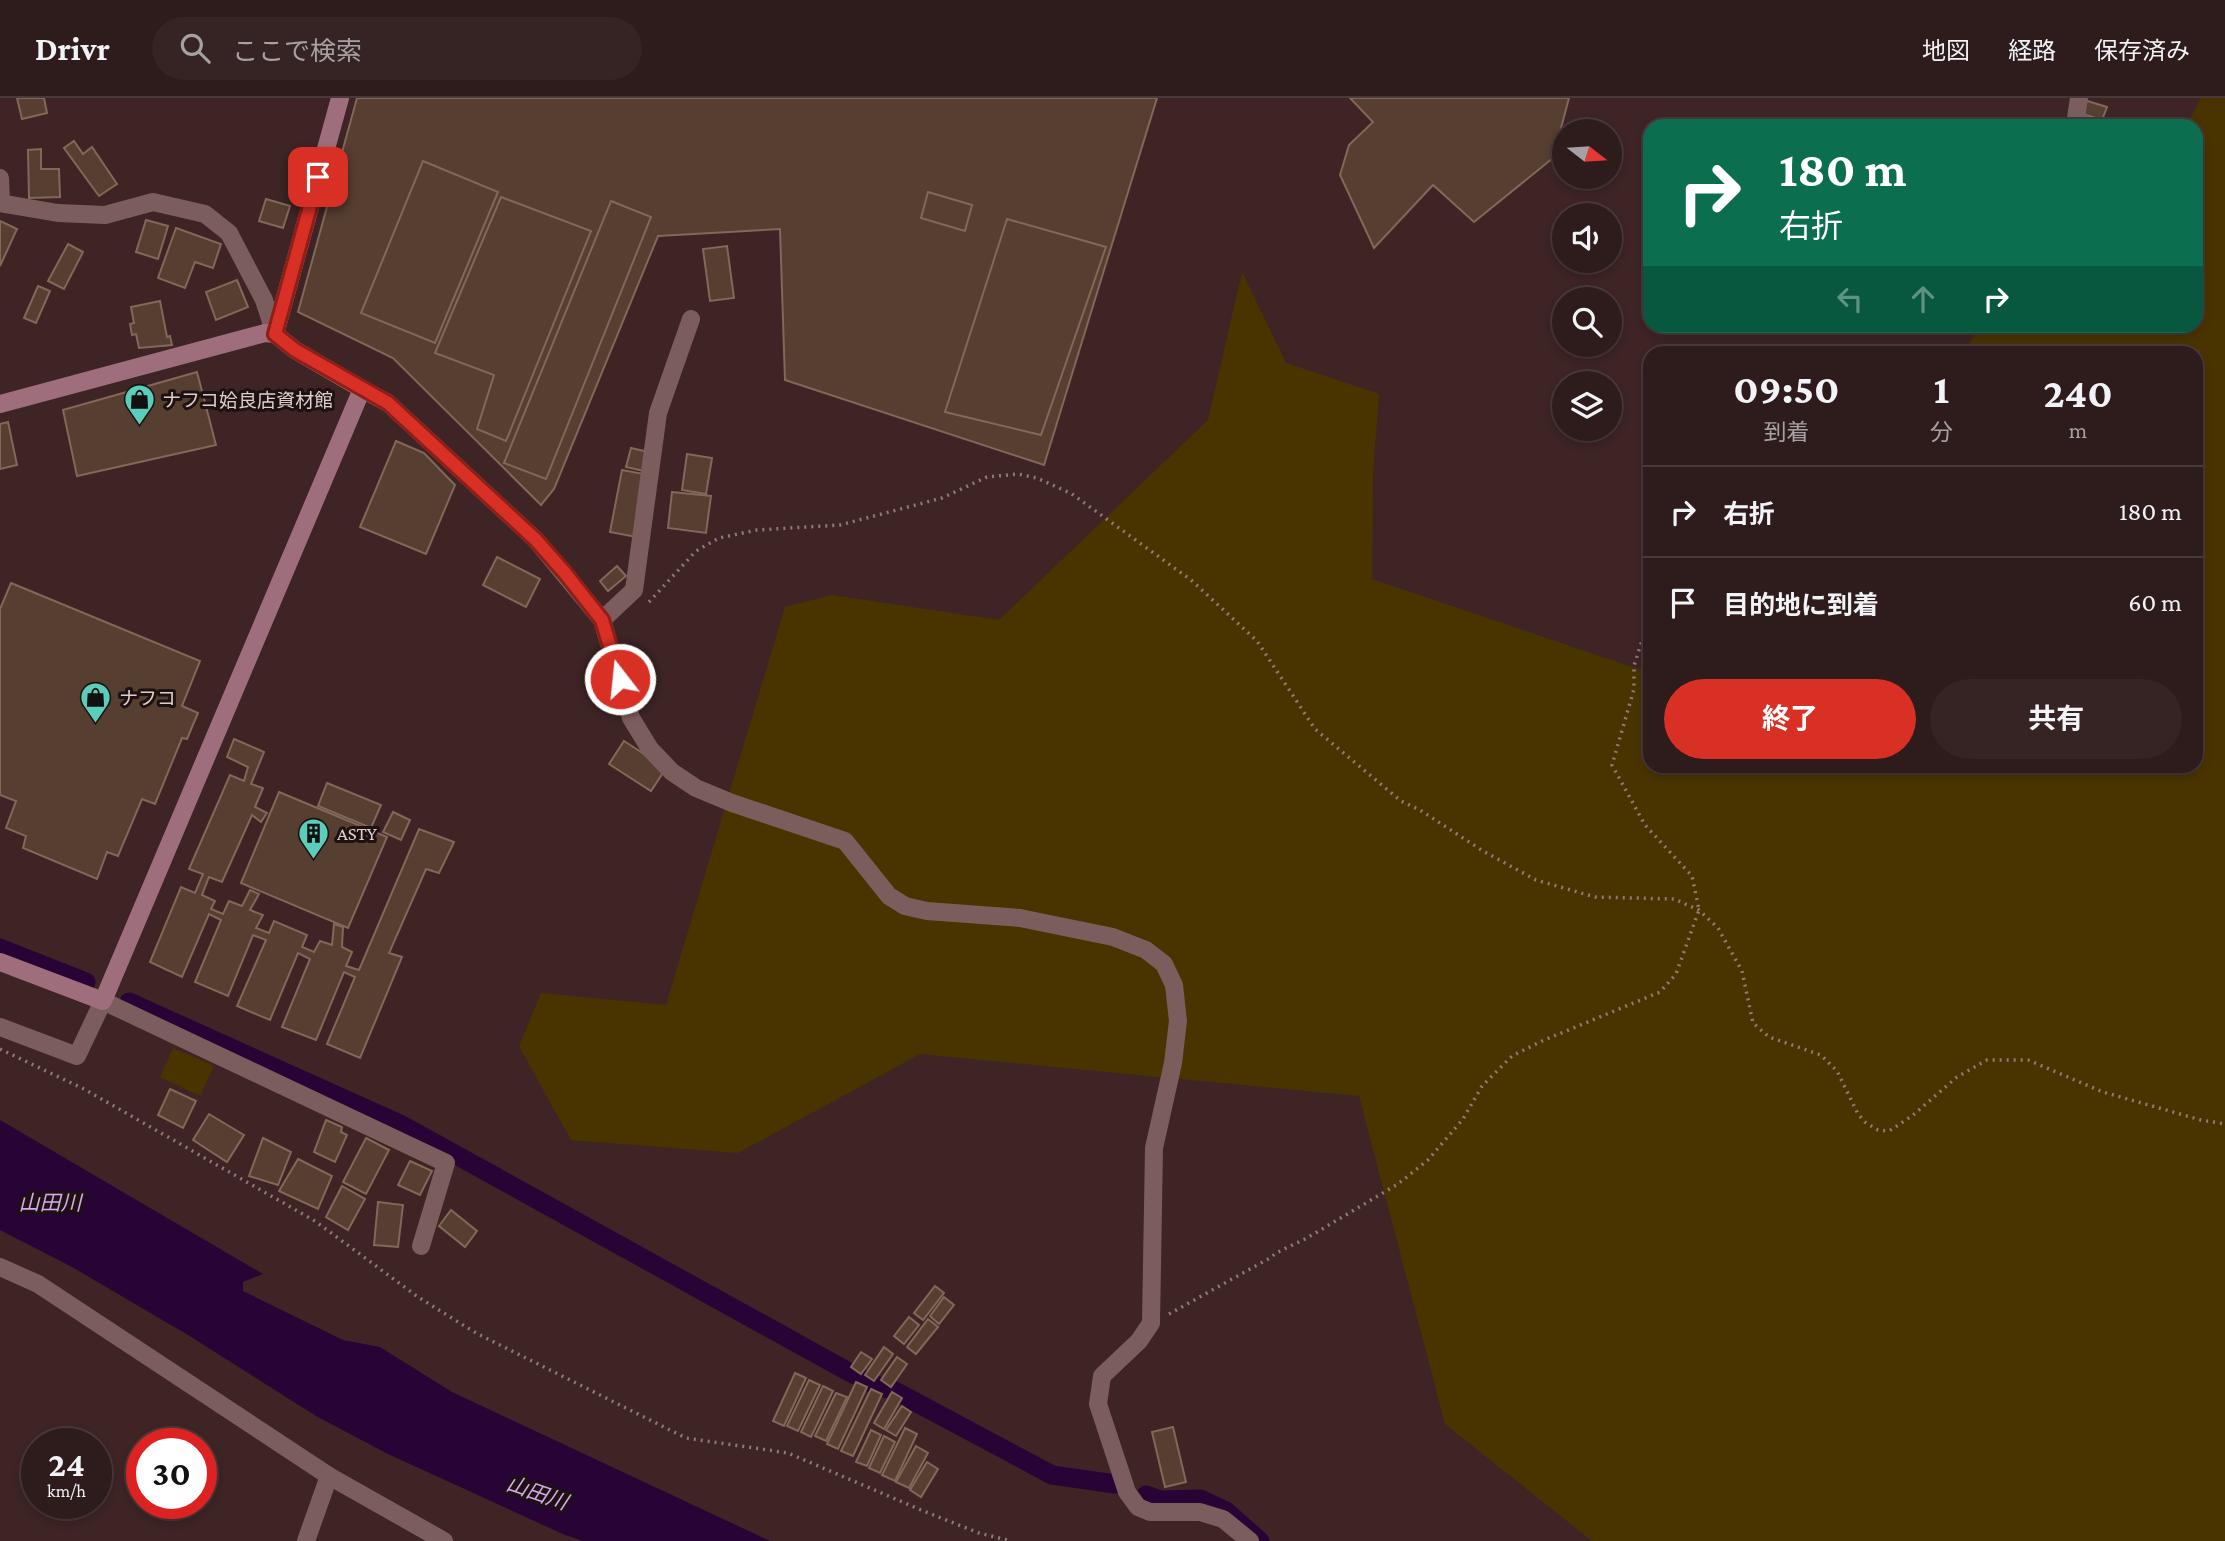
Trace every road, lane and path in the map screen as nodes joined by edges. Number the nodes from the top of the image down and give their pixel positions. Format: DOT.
graph roads {
  1 [pos="340,98"];
  2 [pos="2079,98"];
  3 [pos="2077,119"];
  4 [pos="0,177"];
  5 [pos="1,203"];
  6 [pos="691,319"];
  7 [pos="275,334"];
  8 [pos="362,389"];
  9 [pos="0,404"];
  10 [pos="644,607"];
  11 [pos="602,620"];
  12 [pos="1643,637"];
  13 [pos="1699,910"];
  14 [pos="0,962"];
  15 [pos="103,1001"];
  16 [pos="0,1027"];
  17 [pos="0,1049"];
  18 [pos="2225,1124"];
  19 [pos="421,1246"];
  20 [pos="0,1267"];
  21 [pos="1151,1323"];
  22 [pos="329,1476"];
  23 [pos="306,1541"];
  24 [pos="444,1541"];
  25 [pos="1011,1541"];
  26 [pos="1251,1541"];
  1 -- 7 [label="street"];
  2 -- 3 [label="street"];
  4 -- 5 [label="street"];
  5 -- 7 [label="street"];
  6 -- 11 [label="street"];
  7 -- 8 [label="street"];
  7 -- 9 [label="street"];
  8 -- 11 [label="street"];
  8 -- 15 [label="street"];
  10 -- 13 [label="path"];
  11 -- 21 [label="street"];
  12 -- 13 [label="path"];
  13 -- 18 [label="path"];
  13 -- 21 [label="path"];
  14 -- 15 [label="street"];
  15 -- 16 [label="street"];
  15 -- 19 [label="street"];
  17 -- 25 [label="path"];
  20 -- 22 [label="street"];
  21 -- 26 [label="street"];
  22 -- 23 [label="street"];
  22 -- 24 [label="street"];
}
